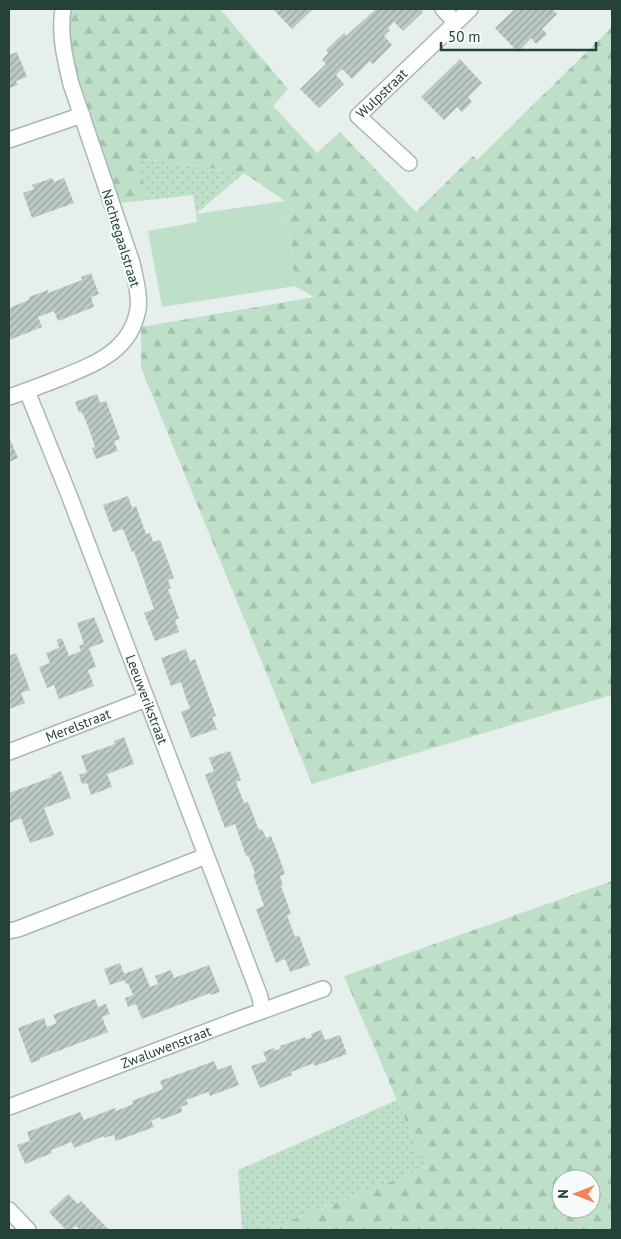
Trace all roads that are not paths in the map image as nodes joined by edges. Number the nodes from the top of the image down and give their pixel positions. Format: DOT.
graph roads {
  1 [pos="63,9"];
  2 [pos="443,9"];
  3 [pos="470,9"];
  4 [pos="455,22"];
  5 [pos="82,115"];
  6 [pos="9,140"];
  7 [pos="409,163"];
  8 [pos="27,391"];
  9 [pos="9,397"];
  10 [pos="146,699"];
  11 [pos="9,752"];
  12 [pos="206,856"];
  13 [pos="9,931"];
  14 [pos="323,989"];
  15 [pos="262,1011"];
  16 [pos="9,1107"];
  17 [pos="9,1210"];
  18 [pos="28,1230"];
  1 -- 5 [label="street, Nachtegaalstraat"];
  2 -- 4 [label="street"];
  3 -- 4 [label="street, Wulpstraat"];
  4 -- 7 [label="street, Wulpstraat"];
  5 -- 6 [label="street"];
  5 -- 8 [label="street, Nachtegaalstraat"];
  8 -- 9 [label="street, Nachtegaalstraat"];
  8 -- 10 [label="street, Leeuwerikstraat"];
  10 -- 11 [label="street, Merelstraat"];
  10 -- 12 [label="street, Leeuwerikstraat"];
  12 -- 13 [label="street"];
  12 -- 15 [label="street, Leeuwerikstraat"];
  14 -- 15 [label="street, Zwaluwenstraat"];
  15 -- 16 [label="street, Zwaluwenstraat"];
  17 -- 18 [label="street"];
}
